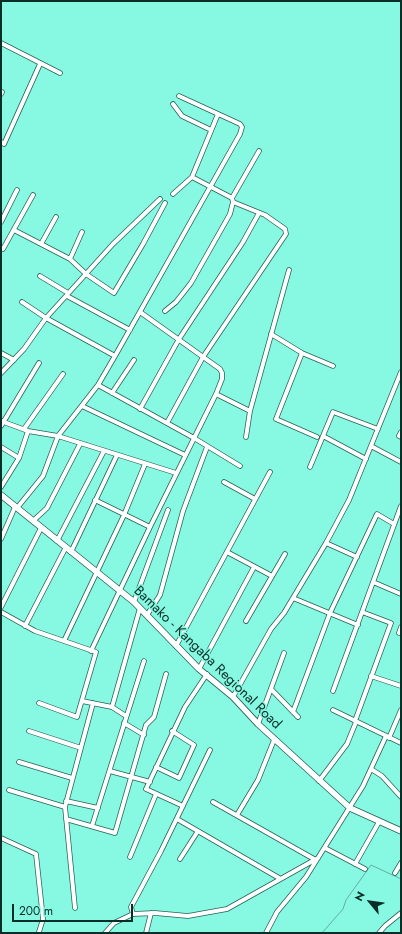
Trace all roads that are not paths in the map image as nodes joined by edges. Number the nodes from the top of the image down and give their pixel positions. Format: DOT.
graph roads {
  1 [pos="1,43"];
  2 [pos="40,64"];
  3 [pos="60,73"];
  4 [pos="179,96"];
  5 [pos="173,104"];
  6 [pos="218,114"];
  7 [pos="211,130"];
  8 [pos="1,142"];
  9 [pos="259,151"];
  10 [pos="192,177"];
  11 [pos="210,187"];
  12 [pos="18,190"];
  13 [pos="173,194"];
  14 [pos="33,195"];
  15 [pos="160,199"];
  16 [pos="232,200"];
  17 [pos="165,203"];
  18 [pos="259,212"];
  19 [pos="56,216"];
  20 [pos="1,222"];
  21 [pos="14,230"];
  22 [pos="82,232"];
  23 [pos="41,244"];
  24 [pos="1,248"];
  25 [pos="70,259"];
  26 [pos="288,270"];
  27 [pos="86,274"];
  28 [pos="40,276"];
  29 [pos="68,294"];
  30 [pos="22,302"];
  31 [pos="164,311"];
  32 [pos="140,312"];
  33 [pos="46,318"];
  34 [pos="130,330"];
  35 [pos="271,334"];
  36 [pos="179,339"];
  37 [pos="1,353"];
  38 [pos="302,353"];
  39 [pos="115,356"];
  40 [pos="203,356"];
  41 [pos="14,360"];
  42 [pos="134,360"];
  43 [pos="39,363"];
  44 [pos="333,366"];
  45 [pos="401,372"];
  46 [pos="1,373"];
  47 [pos="63,374"];
  48 [pos="98,384"];
  49 [pos="112,393"];
  50 [pos="216,394"];
  51 [pos="82,406"];
  52 [pos="140,409"];
  53 [pos="250,411"];
  54 [pos="2,423"];
  55 [pos="167,423"];
  56 [pos="378,429"];
  57 [pos="26,430"];
  58 [pos="401,432"];
  59 [pos="58,436"];
  60 [pos="323,436"];
  61 [pos="246,437"];
  62 [pos="317,437"];
  63 [pos="401,437"];
  64 [pos="194,438"];
  65 [pos="80,444"];
  66 [pos="371,446"];
  67 [pos="1,447"];
  68 [pos="207,447"];
  69 [pos="104,451"];
  70 [pos="117,455"];
  71 [pos="185,455"];
  72 [pos="19,458"];
  73 [pos="366,459"];
  74 [pos="401,462"];
  75 [pos="145,464"];
  76 [pos="240,466"];
  77 [pos="310,467"];
  78 [pos="270,472"];
  79 [pos="176,473"];
  80 [pos="224,482"];
  81 [pos="1,487"];
  82 [pos="1,495"];
  83 [pos="255,498"];
  84 [pos="95,500"];
  85 [pos="401,506"];
  86 [pos="16,508"];
  87 [pos="168,510"];
  88 [pos="124,515"];
  89 [pos="399,517"];
  90 [pos="33,521"];
  91 [pos="394,524"];
  92 [pos="150,527"];
  93 [pos="41,528"];
  94 [pos="1,539"];
  95 [pos="57,540"];
  96 [pos="326,543"];
  97 [pos="66,547"];
  98 [pos="71,552"];
  99 [pos="226,552"];
  100 [pos="285,554"];
  101 [pos="357,557"];
  102 [pos="254,567"];
  103 [pos="96,571"];
  104 [pos="272,576"];
  105 [pos="373,582"];
  106 [pos="120,590"];
  107 [pos="401,594"];
  108 [pos="293,598"];
  109 [pos="134,602"];
  110 [pos="1,607"];
  111 [pos="140,608"];
  112 [pos="1,612"];
  113 [pos="362,612"];
  114 [pos="330,613"];
  115 [pos="147,615"];
  116 [pos="246,621"];
  117 [pos="358,625"];
  118 [pos="25,626"];
  119 [pos="401,627"];
  120 [pos="399,633"];
  121 [pos="64,641"];
  122 [pos="176,646"];
  123 [pos="92,651"];
  124 [pos="284,653"];
  125 [pos="144,661"];
  126 [pos="199,669"];
  127 [pos="166,674"];
  128 [pos="207,674"];
  129 [pos="371,676"];
  130 [pos="401,686"];
  131 [pos="271,690"];
  132 [pos="333,691"];
  133 [pos="233,697"];
  134 [pos="82,700"];
  135 [pos="39,703"];
  136 [pos="92,703"];
  137 [pos="112,707"];
  138 [pos="333,710"];
  139 [pos="293,712"];
  140 [pos="401,712"];
  141 [pos="126,716"];
  142 [pos="298,717"];
  143 [pos="355,721"];
  144 [pos="124,723"];
  145 [pos="258,724"];
  146 [pos="172,731"];
  147 [pos="29,732"];
  148 [pos="144,735"];
  149 [pos="388,737"];
  150 [pos="274,740"];
  151 [pos="401,743"];
  152 [pos="80,748"];
  153 [pos="210,750"];
  154 [pos="19,762"];
  155 [pos="156,767"];
  156 [pos="371,769"];
  157 [pos="110,771"];
  158 [pos="131,776"];
  159 [pos="72,778"];
  160 [pos="319,781"];
  161 [pos="150,782"];
  162 [pos="9,790"];
  163 [pos="156,794"];
  164 [pos="401,797"];
  165 [pos="66,801"];
  166 [pos="213,802"];
  167 [pos="65,806"];
  168 [pos="183,806"];
  169 [pos="98,808"];
  170 [pos="350,808"];
  171 [pos="237,815"];
  172 [pos="66,819"];
  173 [pos="177,819"];
  174 [pos="379,822"];
  175 [pos="92,826"];
  176 [pos="198,831"];
  177 [pos="401,831"];
  178 [pos="1,838"];
  179 [pos="325,848"];
  180 [pos="130,857"];
  181 [pos="318,858"];
  182 [pos="180,859"];
  183 [pos="314,859"];
  184 [pos="401,863"];
  185 [pos="355,864"];
  186 [pos="365,869"];
  187 [pos="395,873"];
  188 [pos="279,878"];
  189 [pos="75,908"];
  190 [pos="150,913"];
  191 [pos="401,913"];
  192 [pos="133,914"];
  193 [pos="39,932"];
  194 [pos="105,933"];
  195 [pos="146,933"];
  196 [pos="266,933"];
  197 [pos="379,933"];
  1 -- 2 [label="street"];
  2 -- 3 [label="street"];
  2 -- 8 [label="street"];
  4 -- 6 [label="street"];
  5 -- 7 [label="street"];
  6 -- 7 [label="street"];
  6 -- 11 [label="street"];
  7 -- 10 [label="street"];
  9 -- 16 [label="street"];
  10 -- 11 [label="street"];
  10 -- 13 [label="street"];
  11 -- 16 [label="street"];
  11 -- 32 [label="street"];
  12 -- 20 [label="street"];
  14 -- 21 [label="street"];
  15 -- 27 [label="street"];
  16 -- 18 [label="street"];
  16 -- 31 [label="street"];
  17 -- 27 [label="street"];
  18 -- 36 [label="street"];
  18 -- 40 [label="street"];
  19 -- 23 [label="street"];
  21 -- 23 [label="street"];
  21 -- 24 [label="street"];
  22 -- 25 [label="street"];
  23 -- 25 [label="street"];
  25 -- 27 [label="street"];
  26 -- 35 [label="street"];
  27 -- 29 [label="street"];
  28 -- 29 [label="street"];
  29 -- 33 [label="street"];
  29 -- 34 [label="street"];
  30 -- 33 [label="street"];
  32 -- 34 [label="street"];
  32 -- 36 [label="street"];
  33 -- 39 [label="street"];
  33 -- 41 [label="street"];
  34 -- 39 [label="street"];
  35 -- 38 [label="street"];
  35 -- 53 [label="street"];
  36 -- 40 [label="street"];
  36 -- 52 [label="street"];
  37 -- 41 [label="street"];
  38 -- 44 [label="street"];
  38 -- 62 [label="street"];
  39 -- 48 [label="street"];
  40 -- 50 [label="street"];
  40 -- 55 [label="street"];
  41 -- 46 [label="street"];
  42 -- 49 [label="street"];
  43 -- 54 [label="street"];
  45 -- 56 [label="street"];
  47 -- 57 [label="street"];
  48 -- 49 [label="street"];
  48 -- 51 [label="street"];
  49 -- 52 [label="street"];
  50 -- 53 [label="street"];
  50 -- 64 [label="street"];
  51 -- 59 [label="street"];
  51 -- 71 [label="street"];
  52 -- 55 [label="street"];
  53 -- 61 [label="street"];
  54 -- 57 [label="street"];
  55 -- 64 [label="street"];
  56 -- 60 [label="street"];
  56 -- 66 [label="street"];
  57 -- 59 [label="street"];
  57 -- 72 [label="street"];
  58 -- 63 [label="street"];
  59 -- 65 [label="street"];
  59 -- 86 [label="street"];
  60 -- 73 [label="street"];
  60 -- 77 [label="street"];
  64 -- 68 [label="street"];
  64 -- 71 [label="street"];
  65 -- 69 [label="street"];
  65 -- 90 [label="street"];
  66 -- 73 [label="street"];
  66 -- 74 [label="street"];
  67 -- 72 [label="street"];
  68 -- 76 [label="street"];
  68 -- 115 [label="street"];
  69 -- 70 [label="street"];
  69 -- 95 [label="street"];
  70 -- 75 [label="street"];
  70 -- 84 [label="street"];
  71 -- 79 [label="street"];
  72 -- 81 [label="street"];
  73 -- 96 [label="street"];
  75 -- 79 [label="street"];
  75 -- 88 [label="street"];
  78 -- 83 [label="street"];
  79 -- 92 [label="street"];
  80 -- 83 [label="street"];
  82 -- 86 [label="street, Bamako - Kangaba Regional Road"];
  83 -- 99 [label="street"];
  84 -- 88 [label="street"];
  84 -- 98 [label="street"];
  85 -- 89 [label="street"];
  86 -- 90 [label="street, Bamako - Kangaba Regional Road"];
  86 -- 94 [label="street"];
  87 -- 109 [label="street"];
  88 -- 92 [label="street"];
  88 -- 103 [label="street"];
  89 -- 91 [label="street"];
  90 -- 93 [label="street, Bamako - Kangaba Regional Road"];
  91 -- 101 [label="street"];
  91 -- 105 [label="street"];
  92 -- 106 [label="street"];
  93 -- 95 [label="street, Bamako - Kangaba Regional Road"];
  93 -- 110 [label="street"];
  95 -- 97 [label="street, Bamako - Kangaba Regional Road"];
  96 -- 101 [label="street"];
  96 -- 108 [label="street"];
  97 -- 98 [label="street, Bamako - Kangaba Regional Road"];
  97 -- 118 [label="street"];
  98 -- 103 [label="street, Bamako - Kangaba Regional Road"];
  99 -- 102 [label="street"];
  99 -- 122 [label="street"];
  100 -- 104 [label="street"];
  101 -- 114 [label="street"];
  102 -- 104 [label="street"];
  102 -- 126 [label="street"];
  103 -- 106 [label="street, Bamako - Kangaba Regional Road"];
  103 -- 121 [label="street"];
  104 -- 116 [label="street"];
  105 -- 107 [label="street"];
  105 -- 113 [label="street"];
  106 -- 109 [label="street, Bamako - Kangaba Regional Road"];
  106 -- 123 [label="street"];
  108 -- 114 [label="street"];
  108 -- 133 [label="street"];
  109 -- 111 [label="street, Bamako - Kangaba Regional Road"];
  111 -- 115 [label="street, Bamako - Kangaba Regional Road"];
  111 -- 137 [label="street"];
  112 -- 118 [label="street"];
  113 -- 117 [label="street"];
  113 -- 129 [label="street"];
  114 -- 117 [label="street"];
  114 -- 139 [label="street"];
  115 -- 122 [label="street, Bamako - Kangaba Regional Road"];
  117 -- 132 [label="street"];
  118 -- 121 [label="street"];
  119 -- 120 [label="street"];
  121 -- 123 [label="street"];
  122 -- 126 [label="street, Bamako - Kangaba Regional Road"];
  123 -- 134 [label="street"];
  124 -- 131 [label="street"];
  125 -- 141 [label="street"];
  126 -- 128 [label="street, Bamako - Kangaba Regional Road"];
  127 -- 148 [label="street"];
  128 -- 133 [label="street, Bamako - Kangaba Regional Road"];
  128 -- 146 [label="street"];
  129 -- 130 [label="street"];
  129 -- 143 [label="street"];
  131 -- 139 [label="street"];
  131 -- 145 [label="street"];
  133 -- 145 [label="street, Bamako - Kangaba Regional Road"];
  134 -- 135 [label="street"];
  134 -- 136 [label="street"];
  136 -- 137 [label="street"];
  136 -- 152 [label="street"];
  137 -- 141 [label="street"];
  138 -- 143 [label="street"];
  139 -- 142 [label="street"];
  140 -- 149 [label="street"];
  141 -- 144 [label="street"];
  143 -- 149 [label="street"];
  143 -- 160 [label="street"];
  144 -- 148 [label="street"];
  144 -- 157 [label="street"];
  145 -- 150 [label="street, Bamako - Kangaba Regional Road"];
  146 -- 155 [label="street"];
  146 -- 155 [label="street"];
  147 -- 152 [label="street"];
  148 -- 158 [label="street"];
  149 -- 151 [label="street"];
  149 -- 156 [label="street"];
  150 -- 160 [label="street, Bamako - Kangaba Regional Road"];
  150 -- 171 [label="street"];
  152 -- 159 [label="street"];
  153 -- 168 [label="street"];
  154 -- 159 [label="street"];
  155 -- 161 [label="street"];
  156 -- 164 [label="street"];
  156 -- 170 [label="street"];
  157 -- 158 [label="street"];
  157 -- 169 [label="street"];
  158 -- 161 [label="street"];
  158 -- 175 [label="street"];
  159 -- 165 [label="street"];
  160 -- 170 [label="street, Bamako - Kangaba Regional Road"];
  161 -- 163 [label="street"];
  162 -- 167 [label="street"];
  163 -- 168 [label="street"];
  163 -- 180 [label="street"];
  165 -- 167 [label="street"];
  165 -- 169 [label="street"];
  166 -- 171 [label="street"];
  167 -- 172 [label="street"];
  168 -- 173 [label="street"];
  169 -- 175 [label="street"];
  170 -- 174 [label="street, Bamako - Kangaba Regional Road"];
  170 -- 179 [label="street"];
  171 -- 183 [label="street"];
  172 -- 175 [label="street"];
  172 -- 189 [label="street"];
  173 -- 176 [label="street"];
  173 -- 192 [label="street"];
  174 -- 177 [label="street, Bamako - Kangaba Regional Road"];
  174 -- 185 [label="street"];
  176 -- 182 [label="street"];
  176 -- 188 [label="street"];
  178 -- 193 [label="street"];
  179 -- 181 [label="street"];
  179 -- 185 [label="street"];
  181 -- 183 [label="street"];
  181 -- 196 [label="street"];
  183 -- 188 [label="street"];
  184 -- 187 [label="street"];
  185 -- 186 [label="street"];
  188 -- 190 [label="street"];
  190 -- 192 [label="street"];
  190 -- 195 [label="street"];
  191 -- 197 [label="street"];
  192 -- 194 [label="street"];
}
